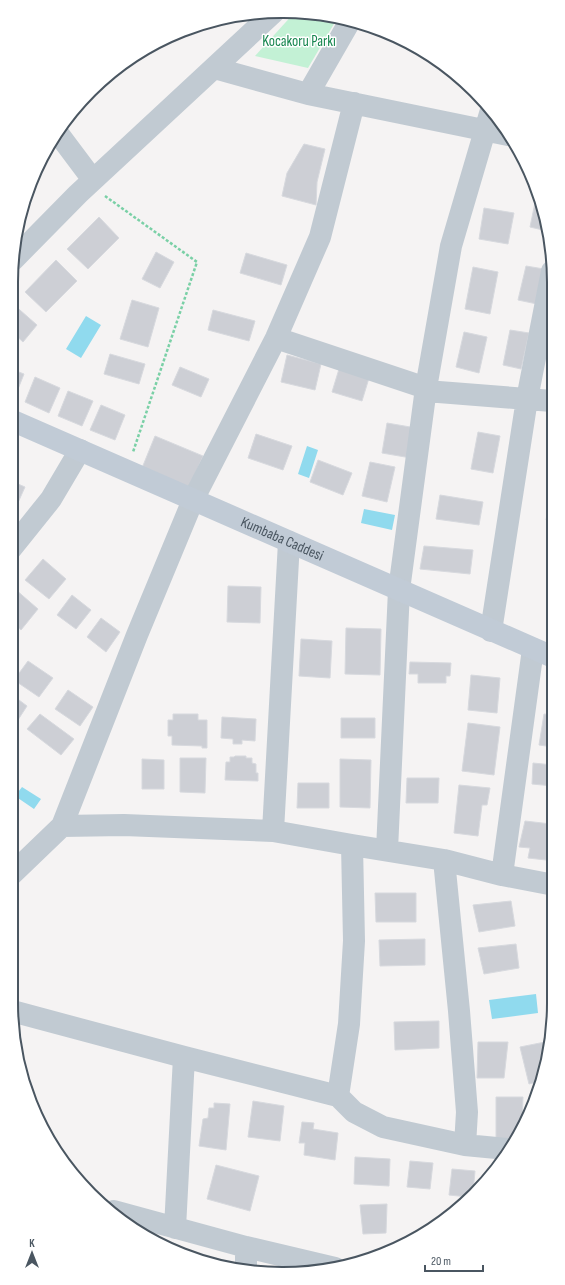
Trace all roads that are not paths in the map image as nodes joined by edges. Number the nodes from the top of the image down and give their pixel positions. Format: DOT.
graph roads {
  1 [pos="267,19"];
  2 [pos="347,26"];
  3 [pos="214,68"];
  4 [pos="308,94"];
  5 [pos="354,103"];
  6 [pos="488,120"];
  7 [pos="61,138"];
  8 [pos="91,182"];
  9 [pos="20,253"];
  10 [pos="547,297"];
  11 [pos="276,338"];
  12 [pos="426,390"];
  13 [pos="527,399"];
  14 [pos="547,401"];
  15 [pos="18,423"];
  16 [pos="80,450"];
  17 [pos="193,500"];
  18 [pos="18,540"];
  19 [pos="289,542"];
  20 [pos="399,590"];
  21 [pos="491,631"];
  22 [pos="533,649"];
  23 [pos="547,655"];
  24 [pos="62,826"];
  25 [pos="273,831"];
  26 [pos="352,845"];
  27 [pos="387,850"];
  28 [pos="444,860"];
  29 [pos="18,868"];
  30 [pos="502,875"];
  31 [pos="547,884"];
  32 [pos="19,1013"];
  33 [pos="184,1057"];
  34 [pos="338,1096"];
  35 [pos="465,1145"];
  36 [pos="502,1149"];
  37 [pos="123,1214"];
  38 [pos="175,1228"];
  39 [pos="246,1247"];
  40 [pos="320,1264"];
  41 [pos="246,1265"];
  1 -- 3 [label="street"];
  2 -- 4 [label="street"];
  3 -- 4 [label="street"];
  3 -- 8 [label="street"];
  4 -- 5 [label="street"];
  5 -- 6 [label="street"];
  5 -- 11 [label="street"];
  6 -- 12 [label="street"];
  7 -- 8 [label="street"];
  8 -- 9 [label="street"];
  10 -- 13 [label="street"];
  11 -- 12 [label="street"];
  11 -- 17 [label="street"];
  12 -- 13 [label="street"];
  12 -- 20 [label="street"];
  13 -- 14 [label="street"];
  13 -- 21 [label="street"];
  15 -- 16 [label="street, Kumbaba Caddesi"];
  16 -- 17 [label="street, Kumbaba Caddesi"];
  16 -- 18 [label="street"];
  17 -- 19 [label="street, Kumbaba Caddesi"];
  17 -- 24 [label="street"];
  19 -- 20 [label="street, Kumbaba Caddesi"];
  19 -- 25 [label="street"];
  20 -- 21 [label="street, Kumbaba Caddesi"];
  20 -- 27 [label="street"];
  21 -- 22 [label="street, Kumbaba Caddesi"];
  22 -- 23 [label="street, Kumbaba Caddesi"];
  22 -- 30 [label="street"];
  24 -- 25 [label="street"];
  24 -- 29 [label="street"];
  25 -- 26 [label="street"];
  26 -- 27 [label="street"];
  26 -- 34 [label="street"];
  27 -- 28 [label="street"];
  28 -- 30 [label="street"];
  28 -- 35 [label="street"];
  30 -- 31 [label="street"];
  32 -- 33 [label="street"];
  33 -- 34 [label="street"];
  33 -- 38 [label="street"];
  34 -- 35 [label="street"];
  35 -- 36 [label="street"];
  37 -- 38 [label="street"];
  38 -- 39 [label="street"];
  39 -- 40 [label="street"];
  39 -- 41 [label="street"];
}
